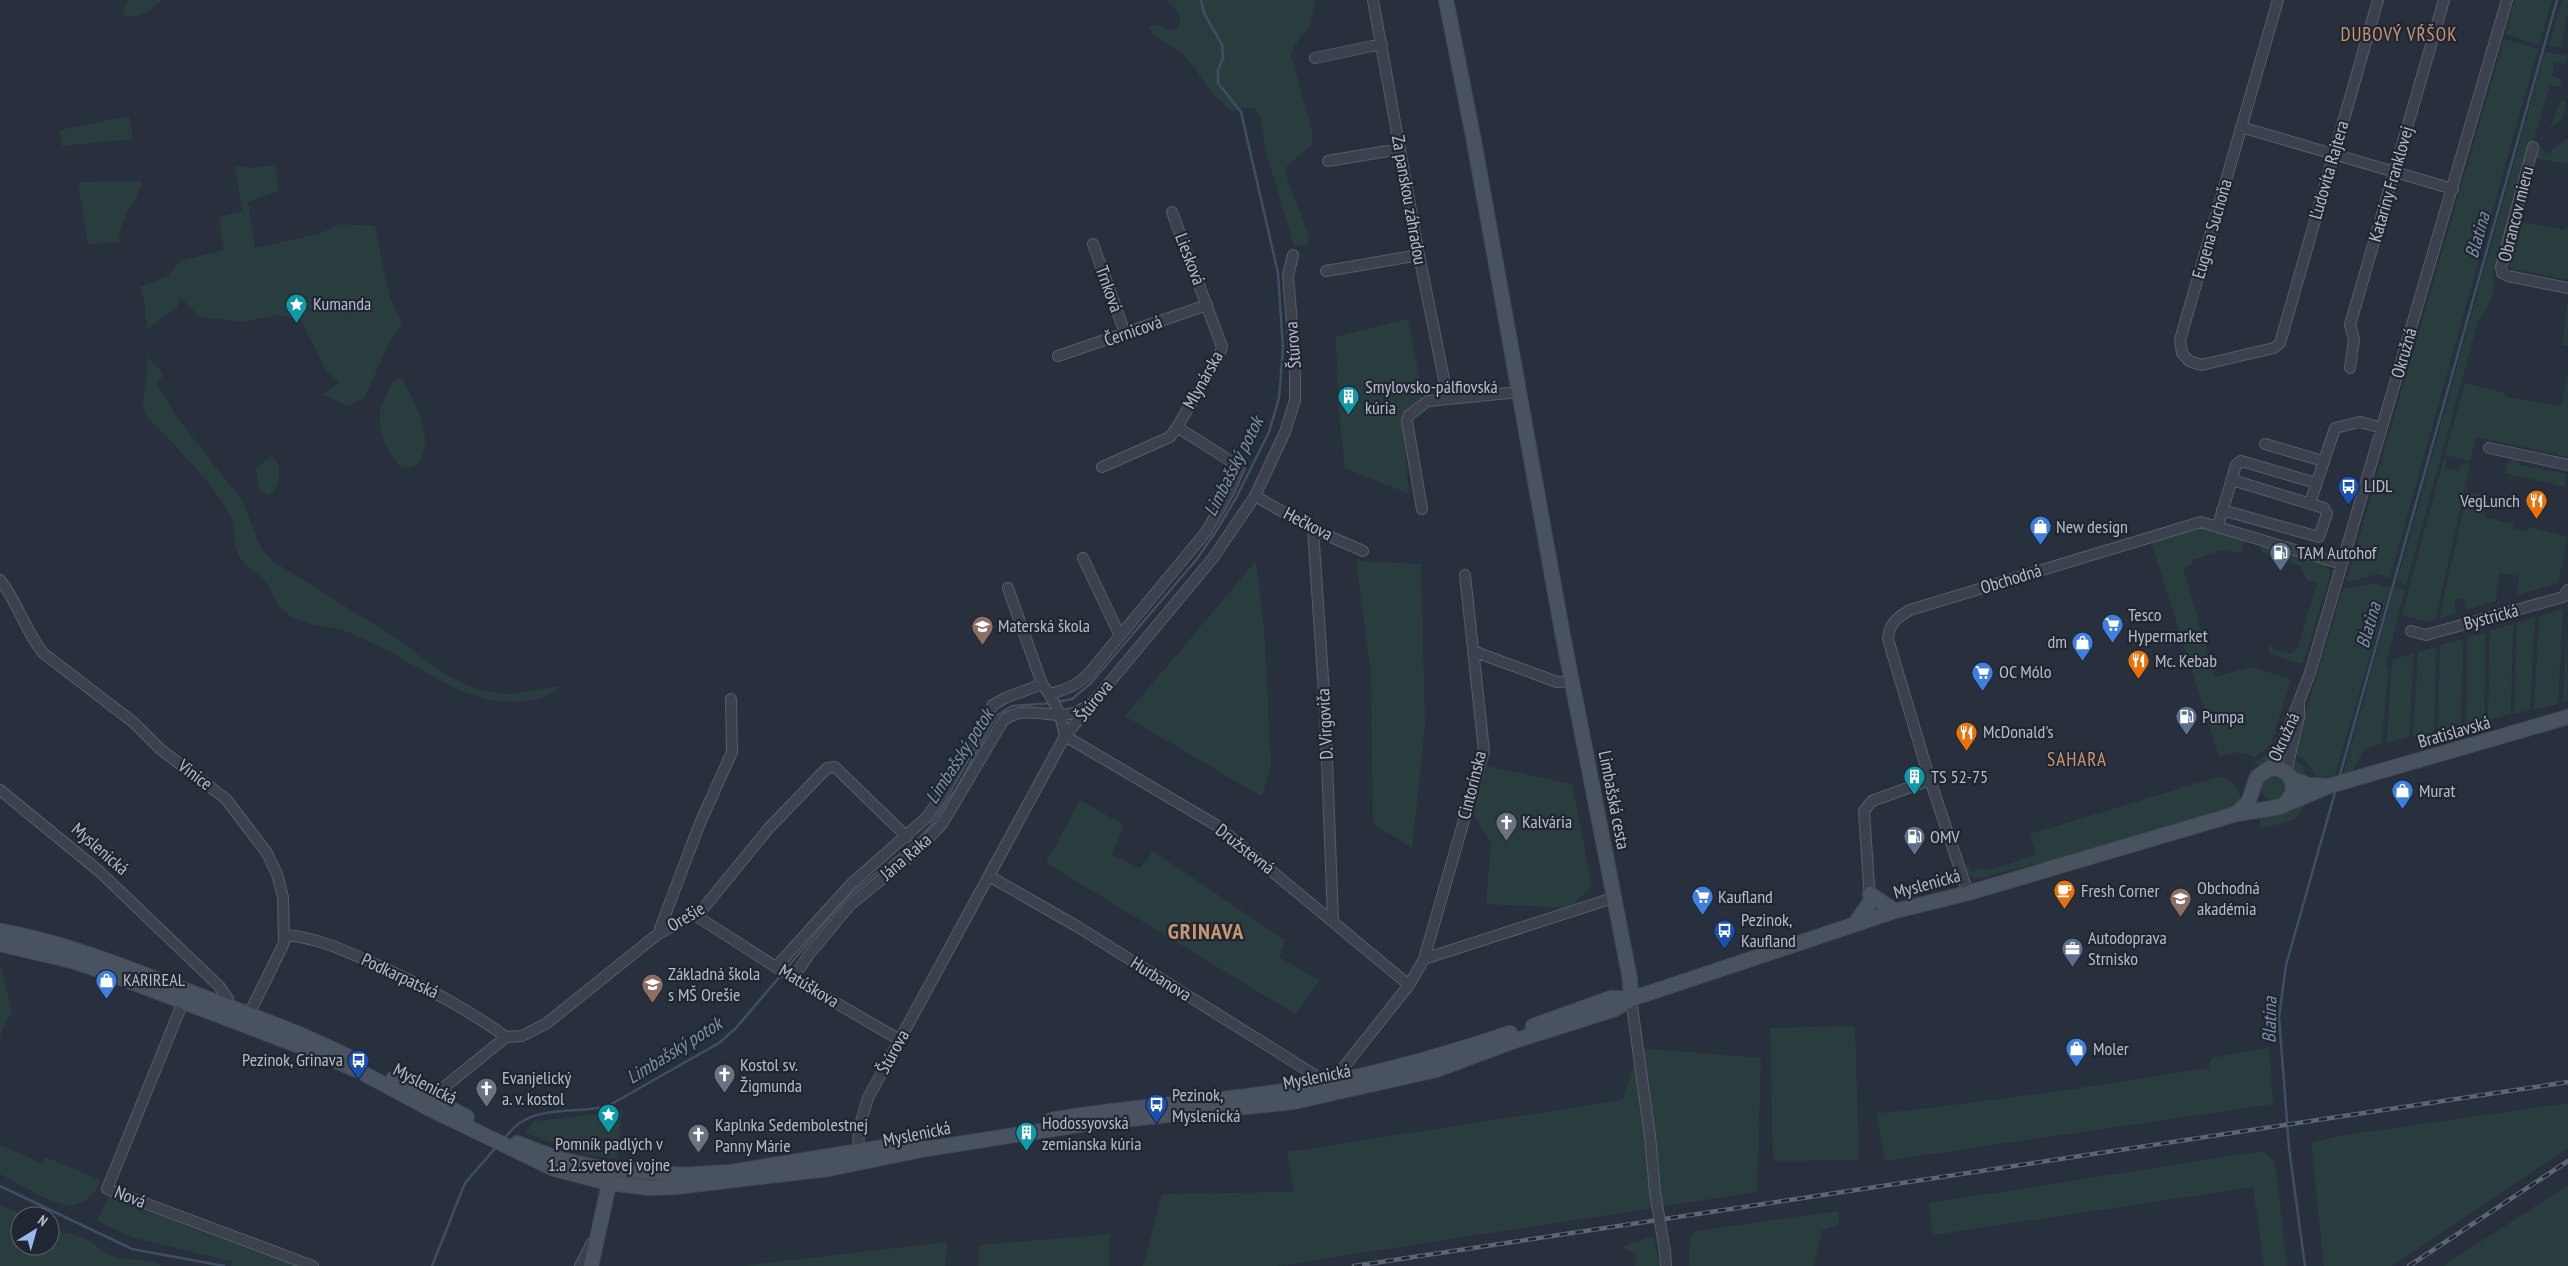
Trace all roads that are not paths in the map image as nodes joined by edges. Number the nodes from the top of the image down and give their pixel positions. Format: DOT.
graph roads {
  1 [pos="1373,0"];
  2 [pos="1446,0"];
  3 [pos="2278,0"];
  4 [pos="2378,0"];
  5 [pos="2444,0"];
  6 [pos="2507,0"];
  7 [pos="1382,44"];
  8 [pos="1315,58"];
  9 [pos="2241,127"];
  10 [pos="2534,147"];
  11 [pos="1400,149"];
  12 [pos="2334,154"];
  13 [pos="1328,161"];
  14 [pos="2394,172"];
  15 [pos="2453,189"];
  16 [pos="1172,212"];
  17 [pos="1093,244"];
  18 [pos="1293,255"];
  19 [pos="1419,255"];
  20 [pos="1326,271"];
  21 [pos="2568,288"];
  22 [pos="1207,305"];
  23 [pos="1125,333"];
  24 [pos="2281,340"];
  25 [pos="1058,356"];
  26 [pos="2350,368"];
  27 [pos="1519,392"];
  28 [pos="1448,399"];
  29 [pos="1177,427"];
  30 [pos="2382,428"];
  31 [pos="2265,444"];
  32 [pos="2489,448"];
  33 [pos="2323,461"];
  34 [pos="2568,466"];
  35 [pos="1102,467"];
  36 [pos="2232,480"];
  37 [pos="2316,484"];
  38 [pos="1255,496"];
  39 [pos="2310,503"];
  40 [pos="1422,509"];
  41 [pos="2222,510"];
  42 [pos="2218,526"];
  43 [pos="1313,529"];
  44 [pos="2296,531"];
  45 [pos="2291,548"];
  46 [pos="1362,551"];
  47 [pos="1083,558"];
  48 [pos="2342,564"];
  49 [pos="1465,576"];
  50 [pos="0,580"];
  51 [pos="1008,588"];
  52 [pos="2568,590"];
  53 [pos="2410,631"];
  54 [pos="1120,636"];
  55 [pos="1473,651"];
  56 [pos="1572,681"];
  57 [pos="1042,684"];
  58 [pos="1050,694"];
  59 [pos="731,699"];
  60 [pos="1092,703"];
  61 [pos="2299,706"];
  62 [pos="1058,713"];
  63 [pos="2568,718"];
  64 [pos="1065,736"];
  65 [pos="2270,768"];
  66 [pos="2289,776"];
  67 [pos="1930,780"];
  68 [pos="2330,786"];
  69 [pos="2254,788"];
  70 [pos="0,790"];
  71 [pos="2285,804"];
  72 [pos="2270,807"];
  73 [pos="2236,814"];
  74 [pos="907,837"];
  75 [pos="989,876"];
  76 [pos="1968,893"];
  77 [pos="1613,898"];
  78 [pos="1870,898"];
  79 [pos="1895,911"];
  80 [pos="694,914"];
  81 [pos="1870,919"];
  82 [pos="1334,920"];
  83 [pos="1855,924"];
  84 [pos="0,931"];
  85 [pos="658,934"];
  86 [pos="285,935"];
  87 [pos="0,944"];
  88 [pos="32,944"];
  89 [pos="1424,959"];
  90 [pos="777,968"];
  91 [pos="791,977"];
  92 [pos="1409,985"];
  93 [pos="185,996"];
  94 [pos="1631,999"];
  95 [pos="229,1007"];
  96 [pos="212,1011"];
  97 [pos="248,1014"];
  98 [pos="506,1037"];
  99 [pos="900,1040"];
  100 [pos="1332,1082"];
  101 [pos="432,1097"];
  102 [pos="503,1141"];
  103 [pos="858,1157"];
  104 [pos="611,1177"];
  105 [pos="600,1229"];
  106 [pos="313,1266"];
  107 [pos="580,1266"];
  108 [pos="591,1266"];
  109 [pos="1666,1266"];
  1 -- 7 [label="street, Za panskou záhradou"];
  2 -- 27 [label="main road, Limbašská cesta"];
  3 -- 9 [label="street, Eugena Suchoňa"];
  4 -- 12 [label="street, Ľudovíta Rajtera"];
  5 -- 14 [label="street, Kataríny Franklovej"];
  6 -- 15 [label="street, Okružná"];
  7 -- 8 [label="street"];
  7 -- 11 [label="street, Za panskou záhradou"];
  9 -- 12 [label="street"];
  9 -- 24 [label="street, Eugena Suchoňa"];
  10 -- 21 [label="street, Obrancov mieru"];
  11 -- 13 [label="street"];
  11 -- 19 [label="street, Za panskou záhradou"];
  12 -- 14 [label="street"];
  12 -- 24 [label="street, Ľudovíta Rajtera"];
  14 -- 15 [label="street"];
  14 -- 26 [label="street, Kataríny Franklovej"];
  15 -- 30 [label="street, Okružná"];
  16 -- 22 [label="street, Liesková"];
  17 -- 23 [label="street, Trnková"];
  18 -- 38 [label="street, Štúrova"];
  19 -- 20 [label="street"];
  19 -- 28 [label="street, Za panskou záhradou"];
  22 -- 23 [label="street, Černicová"];
  22 -- 29 [label="street, Mlynárska"];
  23 -- 25 [label="street, Černicová"];
  27 -- 28 [label="street"];
  27 -- 56 [label="main road, Limbašská cesta"];
  28 -- 40 [label="street"];
  29 -- 35 [label="street, Mlynárska"];
  29 -- 54 [label="street, Mlynárska"];
  30 -- 33 [label="street"];
  30 -- 48 [label="street, Okružná"];
  31 -- 33 [label="street"];
  32 -- 34 [label="street"];
  33 -- 37 [label="street"];
  36 -- 37 [label="street"];
  36 -- 39 [label="street"];
  36 -- 41 [label="street"];
  37 -- 39 [label="street"];
  38 -- 43 [label="street, Hečkova"];
  38 -- 60 [label="street, Štúrova"];
  39 -- 44 [label="street"];
  41 -- 42 [label="street"];
  41 -- 44 [label="street"];
  42 -- 45 [label="street, Obchodná"];
  42 -- 67 [label="street, Obchodná"];
  43 -- 46 [label="street, Hečkova"];
  43 -- 82 [label="street, D. Virgoviča"];
  44 -- 45 [label="street"];
  45 -- 48 [label="street, Obchodná"];
  47 -- 54 [label="street"];
  48 -- 61 [label="street, Okružná"];
  49 -- 55 [label="street, Cintorínska"];
  50 -- 86 [label="street, Vinice"];
  51 -- 57 [label="street"];
  52 -- 53 [label="street, Bystrická"];
  54 -- 58 [label="street"];
  55 -- 56 [label="street"];
  55 -- 89 [label="street, Cintorínska"];
  56 -- 77 [label="main road, Limbašská cesta"];
  57 -- 58 [label="street"];
  57 -- 74 [label="street"];
  58 -- 62 [label="street"];
  59 -- 85 [label="street"];
  60 -- 62 [label="street, Jána Raka"];
  60 -- 64 [label="street, Štúrova"];
  61 -- 65 [label="street, Okružná"];
  61 -- 66 [label="street, Okružná"];
  62 -- 64 [label="street"];
  62 -- 91 [label="street, Jána Raka"];
  63 -- 68 [label="main road, Bratislavská"];
  64 -- 75 [label="street, Štúrova"];
  64 -- 82 [label="street, Družstevná"];
  65 -- 66 [label="main road"];
  65 -- 69 [label="main road"];
  66 -- 68 [label="main road"];
  66 -- 71 [label="main road"];
  67 -- 76 [label="street, Obchodná"];
  67 -- 78 [label="street"];
  68 -- 71 [label="main road"];
  69 -- 72 [label="main road"];
  69 -- 73 [label="main road"];
  70 -- 95 [label="street, Myslenická"];
  71 -- 72 [label="main road"];
  72 -- 73 [label="main road, Myslenická"];
  73 -- 76 [label="main road, Myslenická"];
  74 -- 80 [label="street, Orešie"];
  74 -- 90 [label="street"];
  75 -- 99 [label="street, Štúrova"];
  75 -- 100 [label="street, Hurbanova"];
  76 -- 79 [label="main road, Myslenická"];
  77 -- 89 [label="street"];
  77 -- 94 [label="main road, Limbašská cesta"];
  78 -- 79 [label="main road"];
  78 -- 81 [label="street"];
  78 -- 83 [label="main road"];
  79 -- 81 [label="main road, Myslenická"];
  80 -- 85 [label="street, Orešie"];
  80 -- 90 [label="street, Matúškova"];
  81 -- 83 [label="main road, Myslenická"];
  82 -- 92 [label="street, Družstevná"];
  83 -- 94 [label="main road, Myslenická"];
  84 -- 88 [label="main road"];
  85 -- 98 [label="street, Orešie"];
  86 -- 97 [label="street, Vinice"];
  86 -- 98 [label="street, Podkarpatská"];
  87 -- 88 [label="main road"];
  88 -- 93 [label="main road, Myslenická"];
  89 -- 92 [label="street, Cintorínska"];
  90 -- 91 [label="street, Matúškova"];
  91 -- 99 [label="street, Matúškova"];
  92 -- 100 [label="street, Cintorínska"];
  93 -- 95 [label="main road, Myslenická"];
  93 -- 96 [label="main road, Myslenická"];
  93 -- 106 [label="street, Nová"];
  94 -- 100 [label="main road, Myslenická"];
  94 -- 103 [label="main road, Myslenická"];
  94 -- 109 [label="street, bridge"];
  95 -- 96 [label="main road"];
  95 -- 97 [label="main road, Myslenická"];
  96 -- 102 [label="main road, Myslenická"];
  97 -- 101 [label="main road, Myslenická"];
  98 -- 101 [label="street, Orešie"];
  99 -- 103 [label="street, Štúrova"];
  100 -- 103 [label="main road, Myslenická"];
  101 -- 102 [label="main road, Myslenická"];
  102 -- 104 [label="main road, Myslenická"];
  103 -- 104 [label="main road, Myslenická"];
  104 -- 105 [label="main road"];
  105 -- 107 [label="street"];
  105 -- 108 [label="main road"];
}
